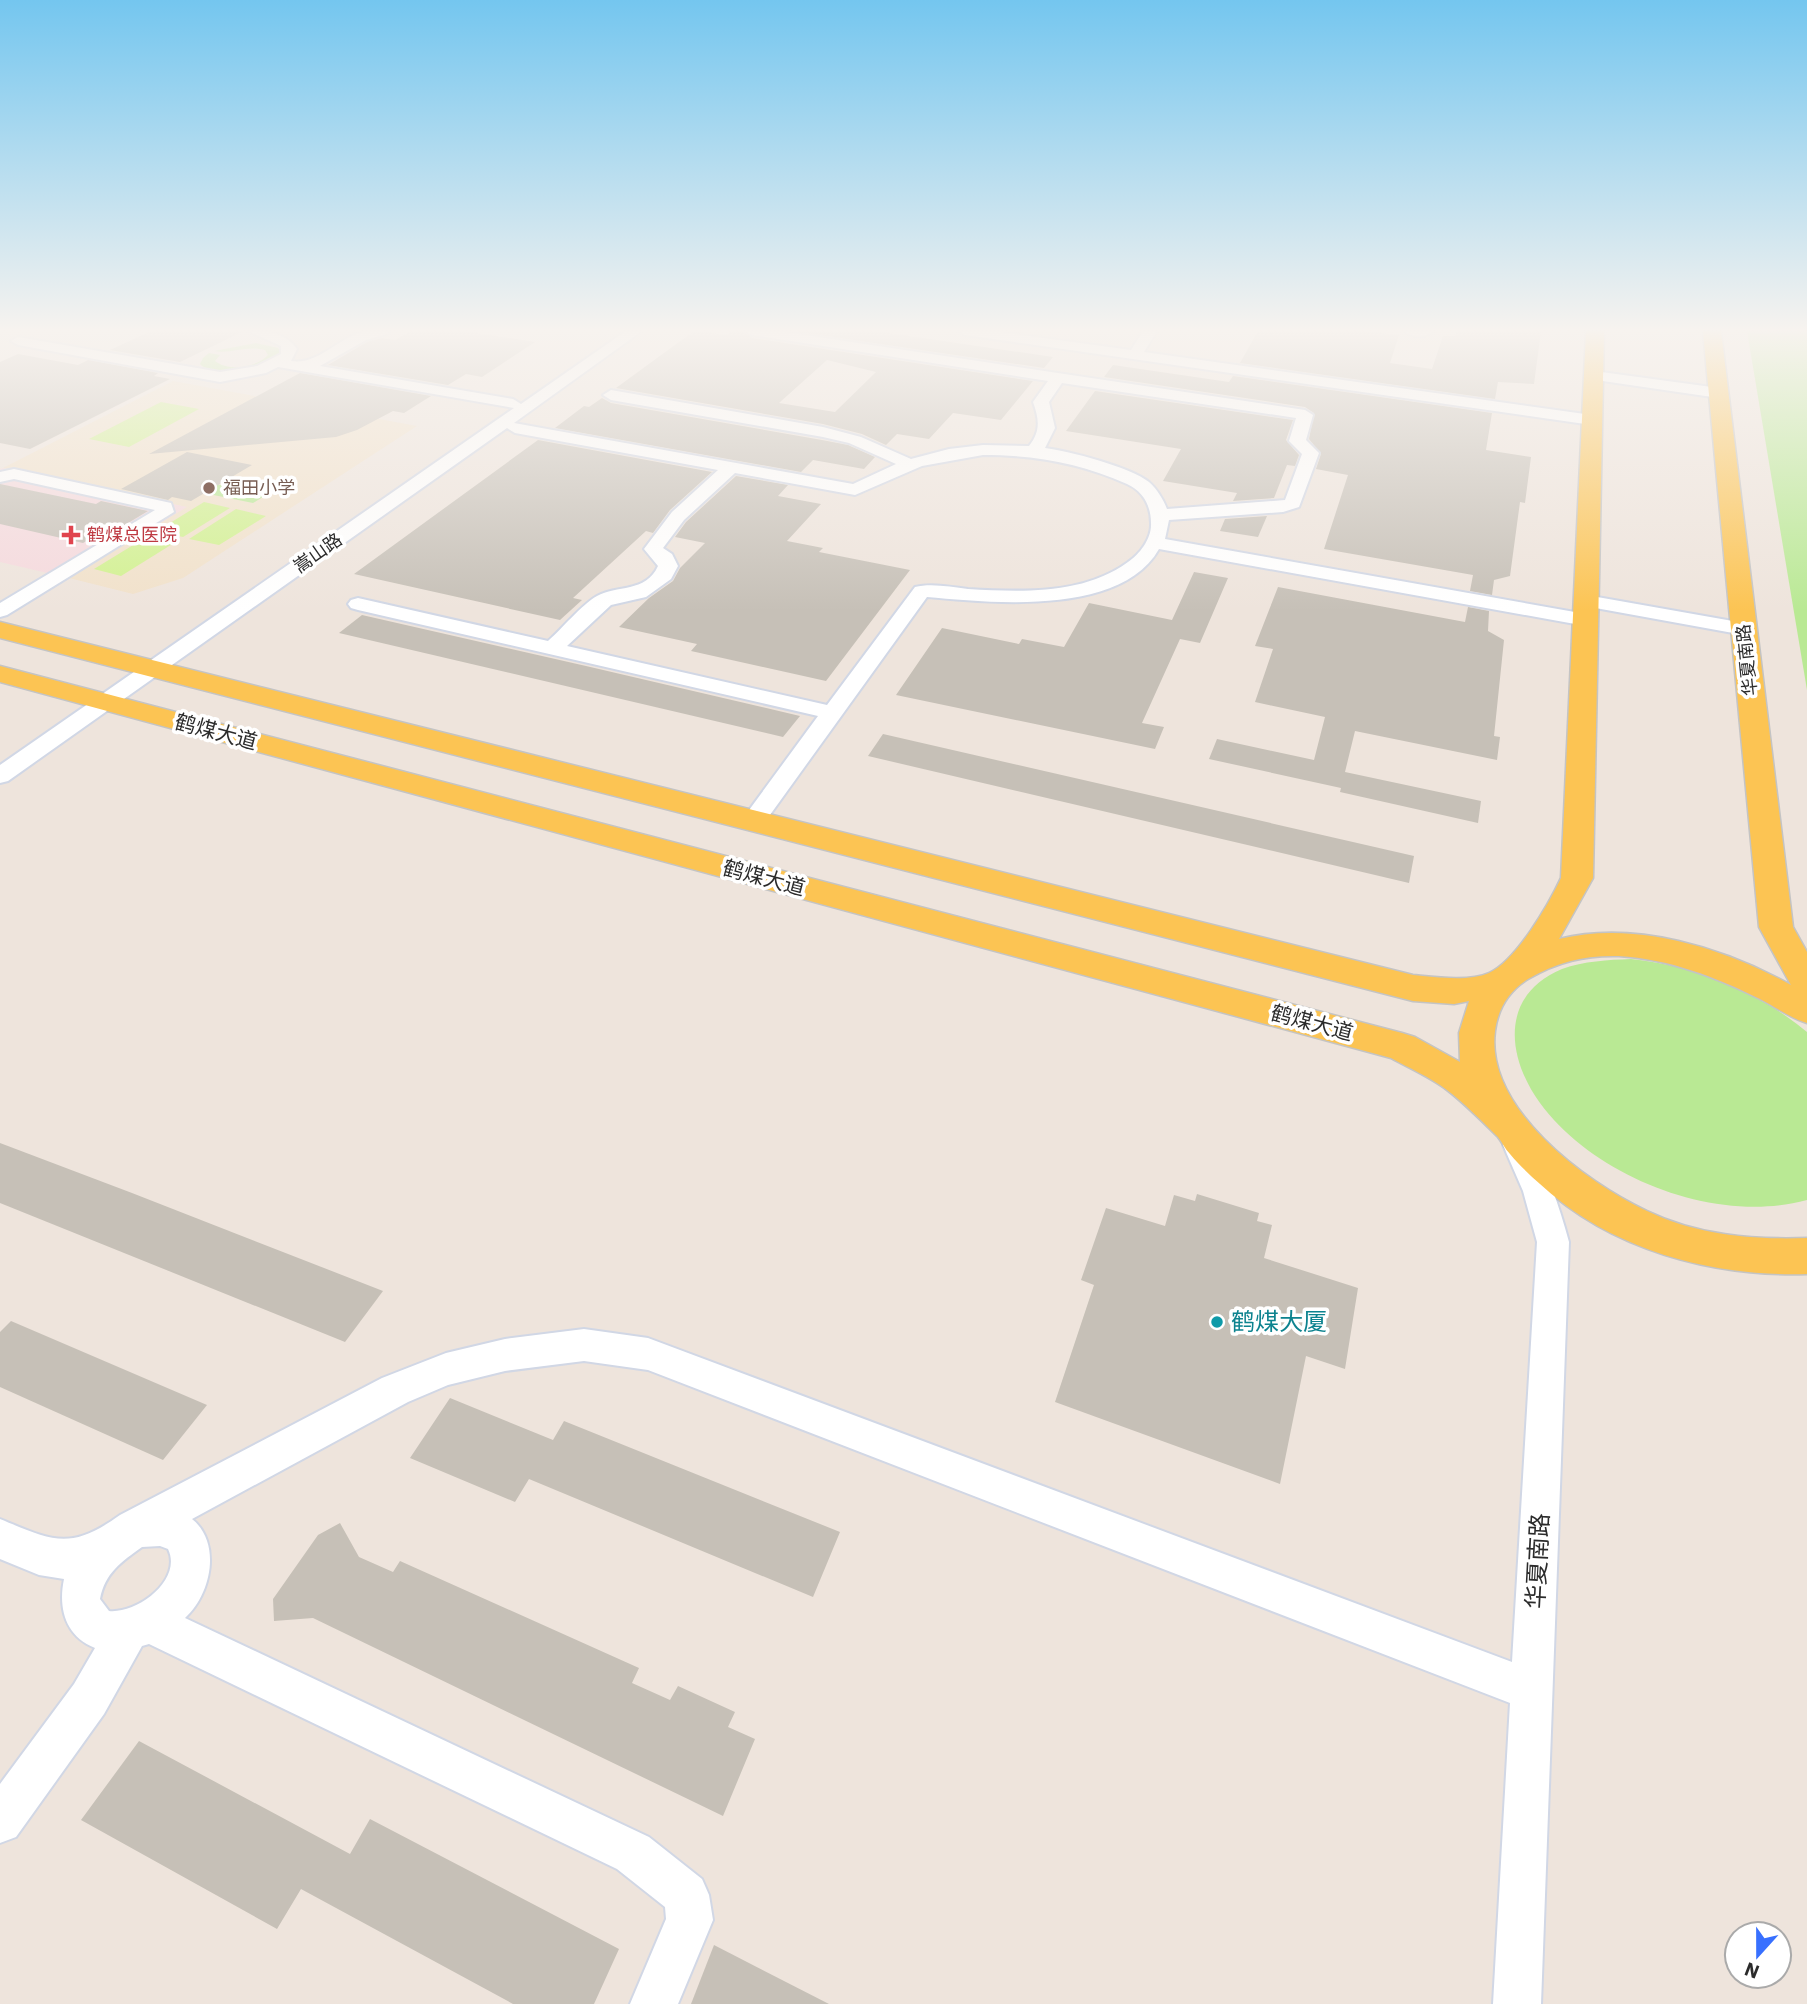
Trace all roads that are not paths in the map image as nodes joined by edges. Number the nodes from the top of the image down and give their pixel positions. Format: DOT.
graph roads {
  1 [pos="485,425"];
  2 [pos="502,425"];
  3 [pos="520,425"];
  4 [pos="780,425"];
  5 [pos="1049,425"];
  6 [pos="1302,425"];
  7 [pos="1592,425"];
  8 [pos="1722,425"];
  9 [pos="515,428"];
  10 [pos="1033,452"];
  11 [pos="907,463"];
  12 [pos="732,467"];
  13 [pos="0,477"];
  14 [pos="1160,515"];
  15 [pos="1156,543"];
  16 [pos="358,604"];
  17 [pos="1586,610"];
  18 [pos="0,611"];
  19 [pos="1744,629"];
  20 [pos="0,630"];
  21 [pos="552,649"];
  22 [pos="153,669"];
  23 [pos="0,674"];
  24 [pos="97,700"];
  25 [pos="832,713"];
  26 [pos="0,758"];
  27 [pos="0,776"];
  28 [pos="753,821"];
  29 [pos="1507,976"];
  30 [pos="1807,982"];
  31 [pos="1807,1010"];
  32 [pos="1508,1125"];
  33 [pos="1807,1256"];
  34 [pos="0,1539"];
  35 [pos="118,1540"];
  36 [pos="138,1627"];
  37 [pos="1532,1690"];
  38 [pos="0,1821"];
  39 [pos="654,2004"];
  40 [pos="1517,2004"];
  1 -- 22 [label="street, 嵩山路"];
  2 -- 22 [label="street, 嵩山路"];
  3 -- 9 [label="street"];
  4 -- 11 [label="street"];
  5 -- 10 [label="street"];
  6 -- 14 [label="street"];
  7 -- 17 [label="main road"];
  8 -- 19 [label="main road, 华夏南路"];
  9 -- 12 [label="street"];
  9 -- 22 [label="street"];
  10 -- 11 [label="street"];
  10 -- 14 [label="street"];
  11 -- 12 [label="street"];
  12 -- 21 [label="street"];
  13 -- 18 [label="street"];
  14 -- 15 [label="street"];
  15 -- 17 [label="street"];
  15 -- 25 [label="street"];
  16 -- 21 [label="street"];
  17 -- 19 [label="street"];
  17 -- 29 [label="main road"];
  19 -- 30 [label="main road, 华夏南路"];
  20 -- 22 [label="main road"];
  21 -- 25 [label="street"];
  22 -- 24 [label="street, 嵩山路"];
  22 -- 28 [label="main road"];
  23 -- 24 [label="main road, 鹤煤大道"];
  24 -- 26 [label="street, 嵩山路"];
  24 -- 27 [label="street, 嵩山路"];
  24 -- 32 [label="main road, 鹤煤大道"];
  25 -- 28 [label="street"];
  28 -- 29 [label="main road"];
  29 -- 31 [label="main road"];
  29 -- 32 [label="main road, 鹤煤大道"];
  32 -- 33 [label="main road, 鹤煤大道"];
  32 -- 37 [label="street, 华夏南路"];
  34 -- 35 [label="street"];
  35 -- 36 [label="street"];
  35 -- 36 [label="street"];
  35 -- 37 [label="street"];
  36 -- 38 [label="street"];
  36 -- 39 [label="street"];
  37 -- 40 [label="street, 华夏南路"];
}
